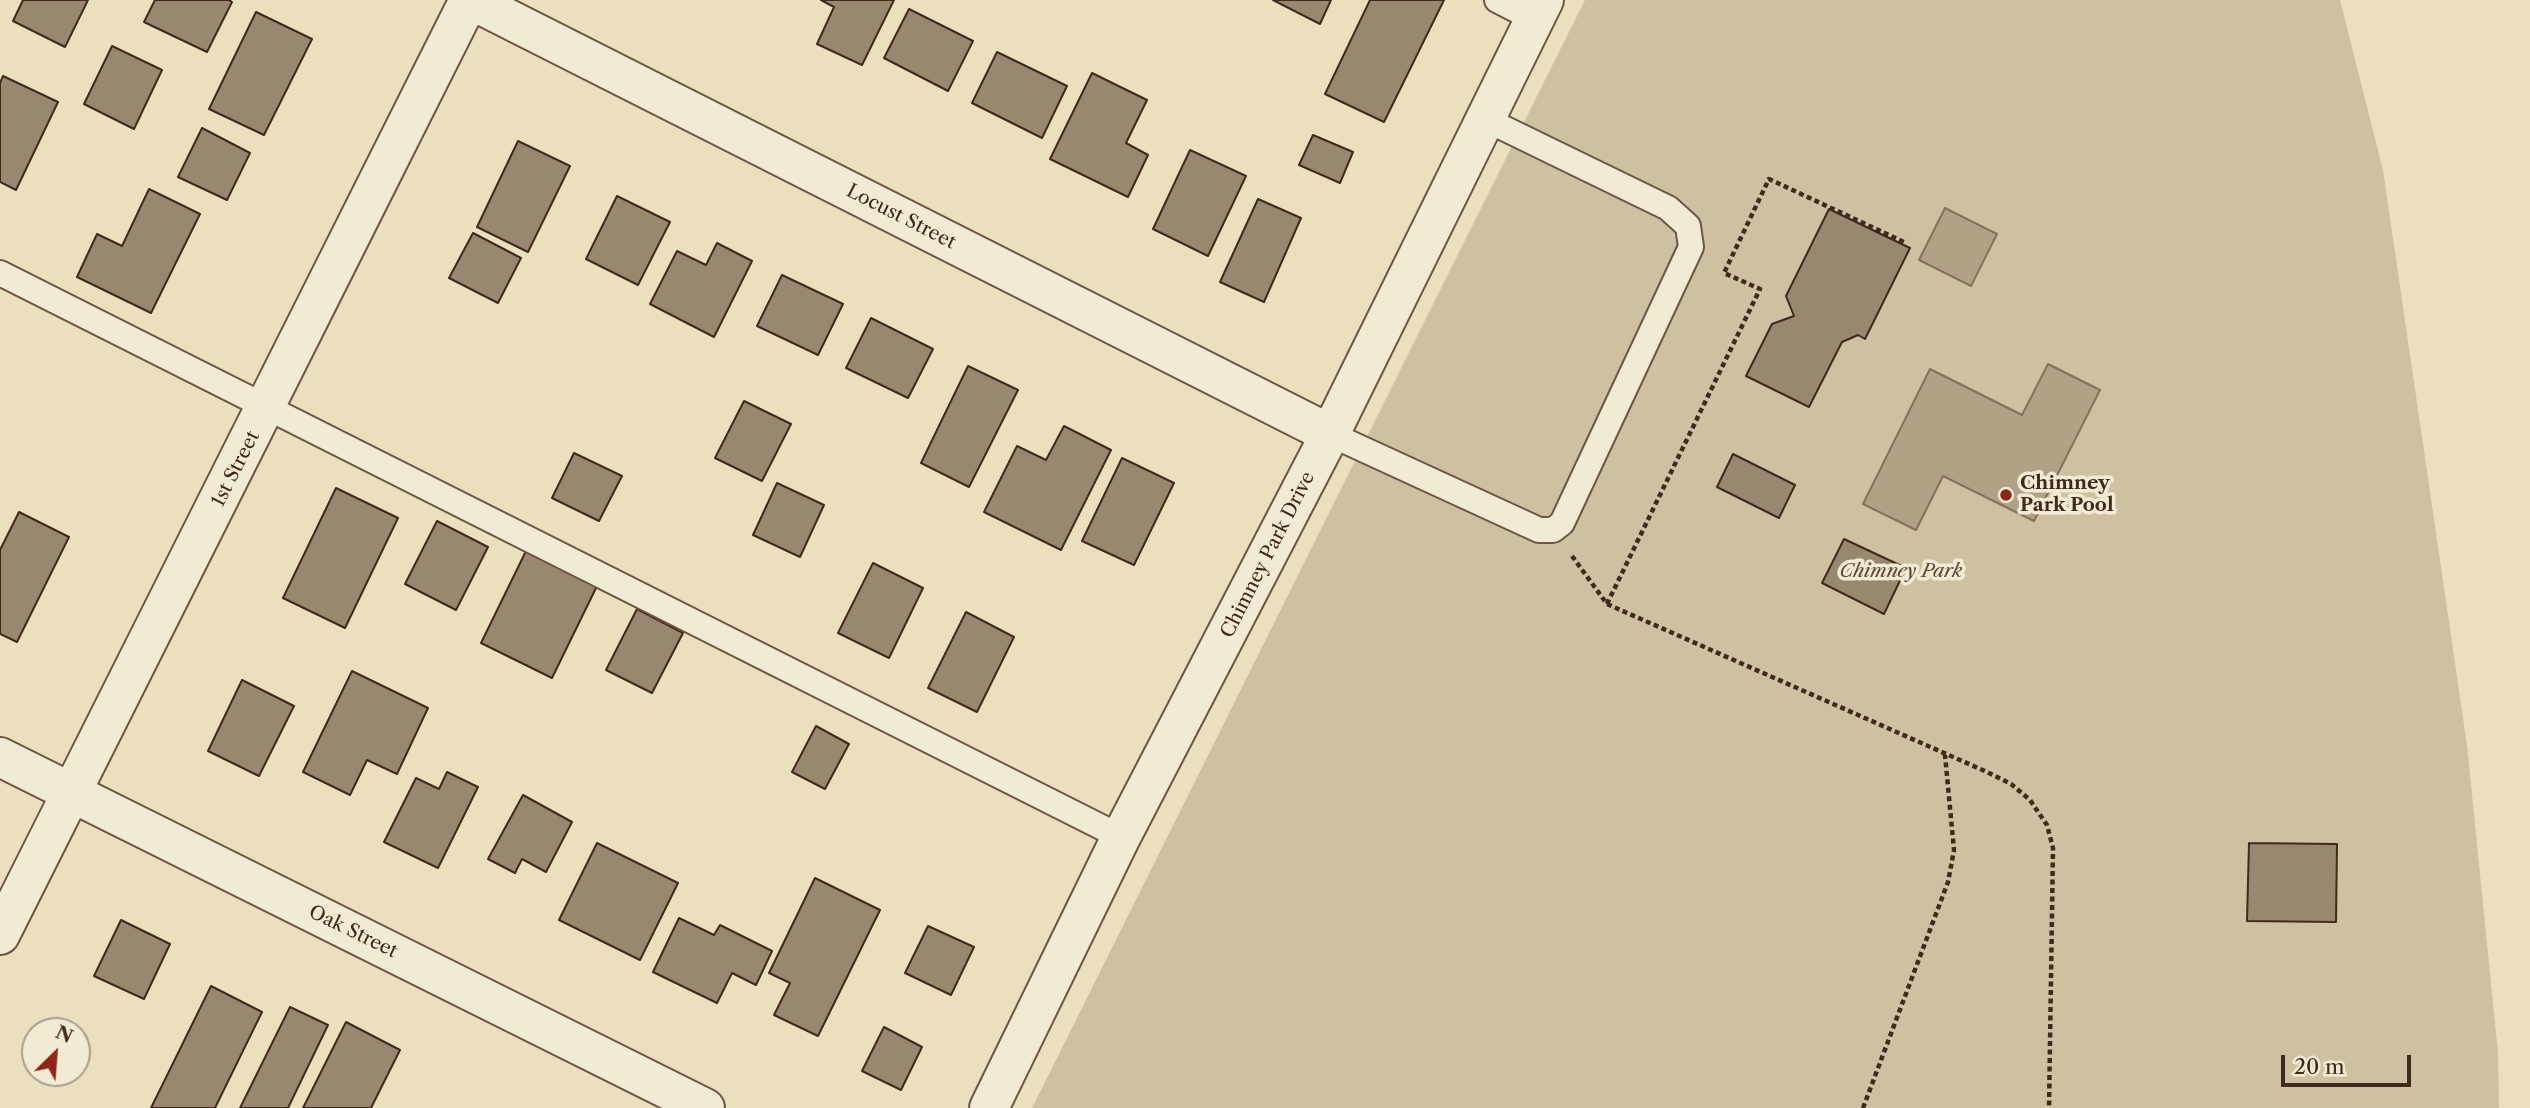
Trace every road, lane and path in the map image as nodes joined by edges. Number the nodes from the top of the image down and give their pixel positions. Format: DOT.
graph roads {
  1 [pos="470,0"];
  2 [pos="1497,0"];
  3 [pos="1539,9"];
  4 [pos="1486,119"];
  5 [pos="1906,243"];
  6 [pos="0,273"];
  7 [pos="267,407"];
  8 [pos="1331,434"];
  9 [pos="1553,530"];
  10 [pos="1607,604"];
  11 [pos="1945,755"];
  12 [pos="0,757"];
  13 [pos="71,792"];
  14 [pos="1121,837"];
  15 [pos="0,936"];
  16 [pos="705,1108"];
  17 [pos="989,1108"];
  18 [pos="1863,1108"];
  19 [pos="2049,1108"];
  1 -- 7 [label="street, 1st Street"];
  1 -- 8 [label="street, Locust Street"];
  2 -- 3 [label="lane"];
  3 -- 4 [label="street, Chimney Park Drive"];
  4 -- 8 [label="street, Chimney Park Drive"];
  4 -- 9 [label="lane"];
  5 -- 10 [label="path"];
  6 -- 7 [label="lane"];
  7 -- 13 [label="street, 1st Street"];
  7 -- 14 [label="lane"];
  8 -- 9 [label="lane"];
  8 -- 14 [label="street, Chimney Park Drive"];
  9 -- 10 [label="path"];
  10 -- 11 [label="path"];
  11 -- 18 [label="path"];
  11 -- 19 [label="path"];
  12 -- 13 [label="street, Oak Street"];
  13 -- 15 [label="street, 1st Street"];
  13 -- 16 [label="street, Oak Street"];
  14 -- 17 [label="street, Chimney Park Drive"];
}
